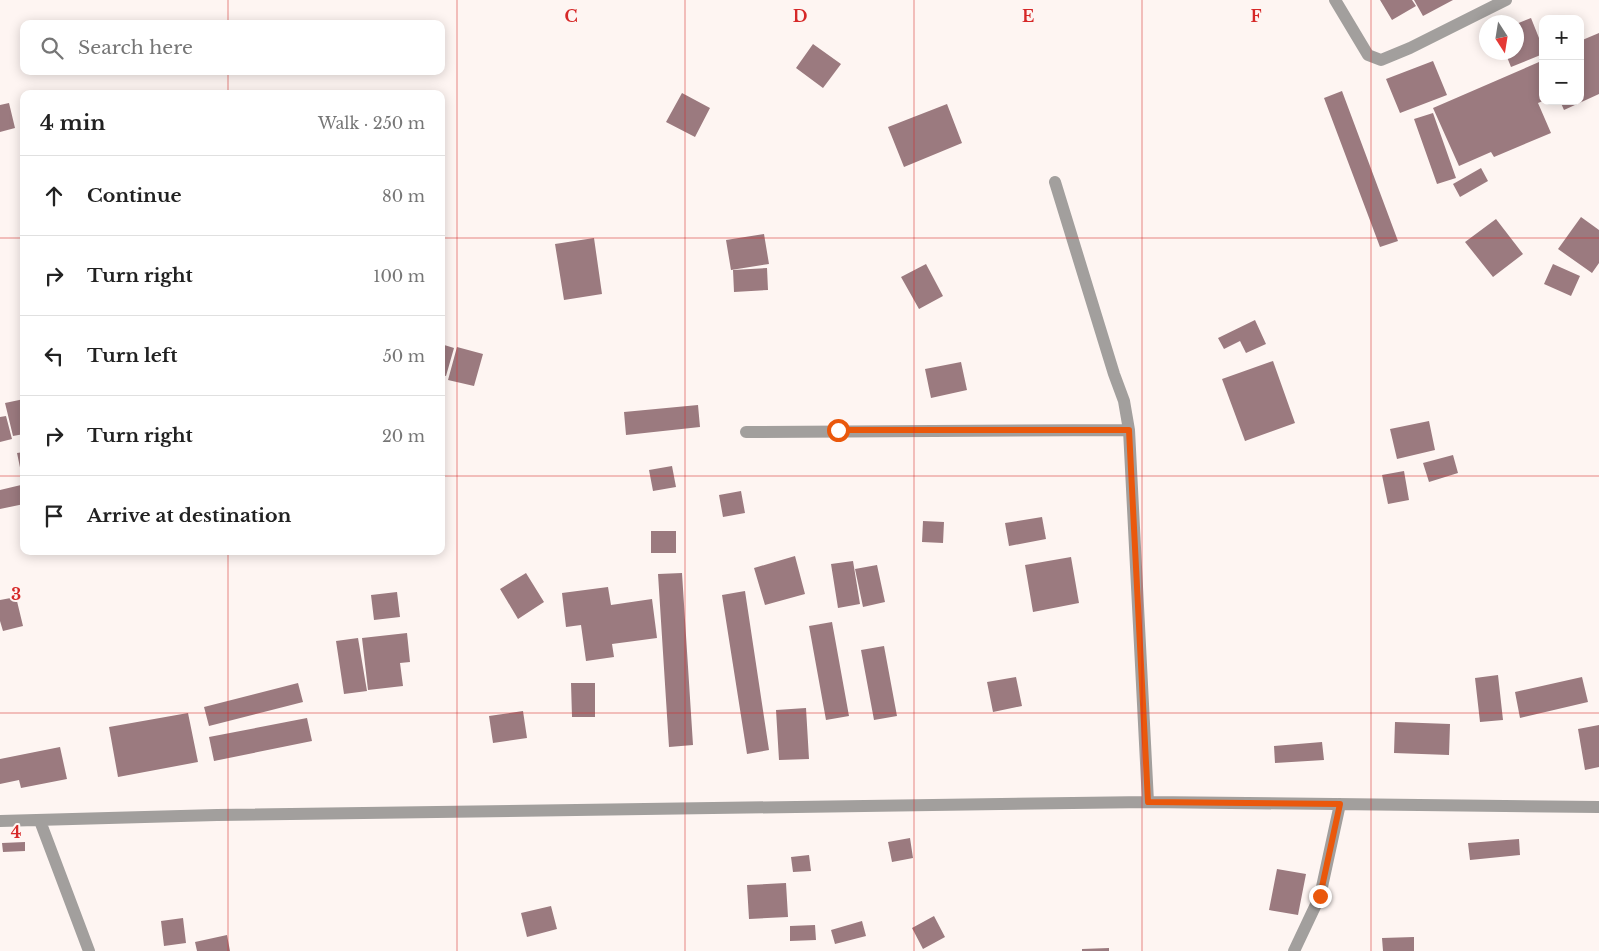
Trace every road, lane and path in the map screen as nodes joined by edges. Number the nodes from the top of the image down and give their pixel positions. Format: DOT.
graph roads {
  1 [pos="1335,0"];
  2 [pos="1506,0"];
  3 [pos="1055,182"];
  4 [pos="1129,430"];
  5 [pos="746,432"];
  6 [pos="1148,802"];
  7 [pos="1340,804"];
  8 [pos="1599,807"];
  9 [pos="0,821"];
  10 [pos="40,821"];
  11 [pos="89,951"];
  12 [pos="1294,951"];
  1 -- 2 [label="street"];
  3 -- 4 [label="street"];
  4 -- 5 [label="street"];
  4 -- 6 [label="street"];
  6 -- 7 [label="street"];
  6 -- 10 [label="street"];
  7 -- 8 [label="street"];
  7 -- 12 [label="street"];
  9 -- 10 [label="street"];
  10 -- 11 [label="street"];
}
